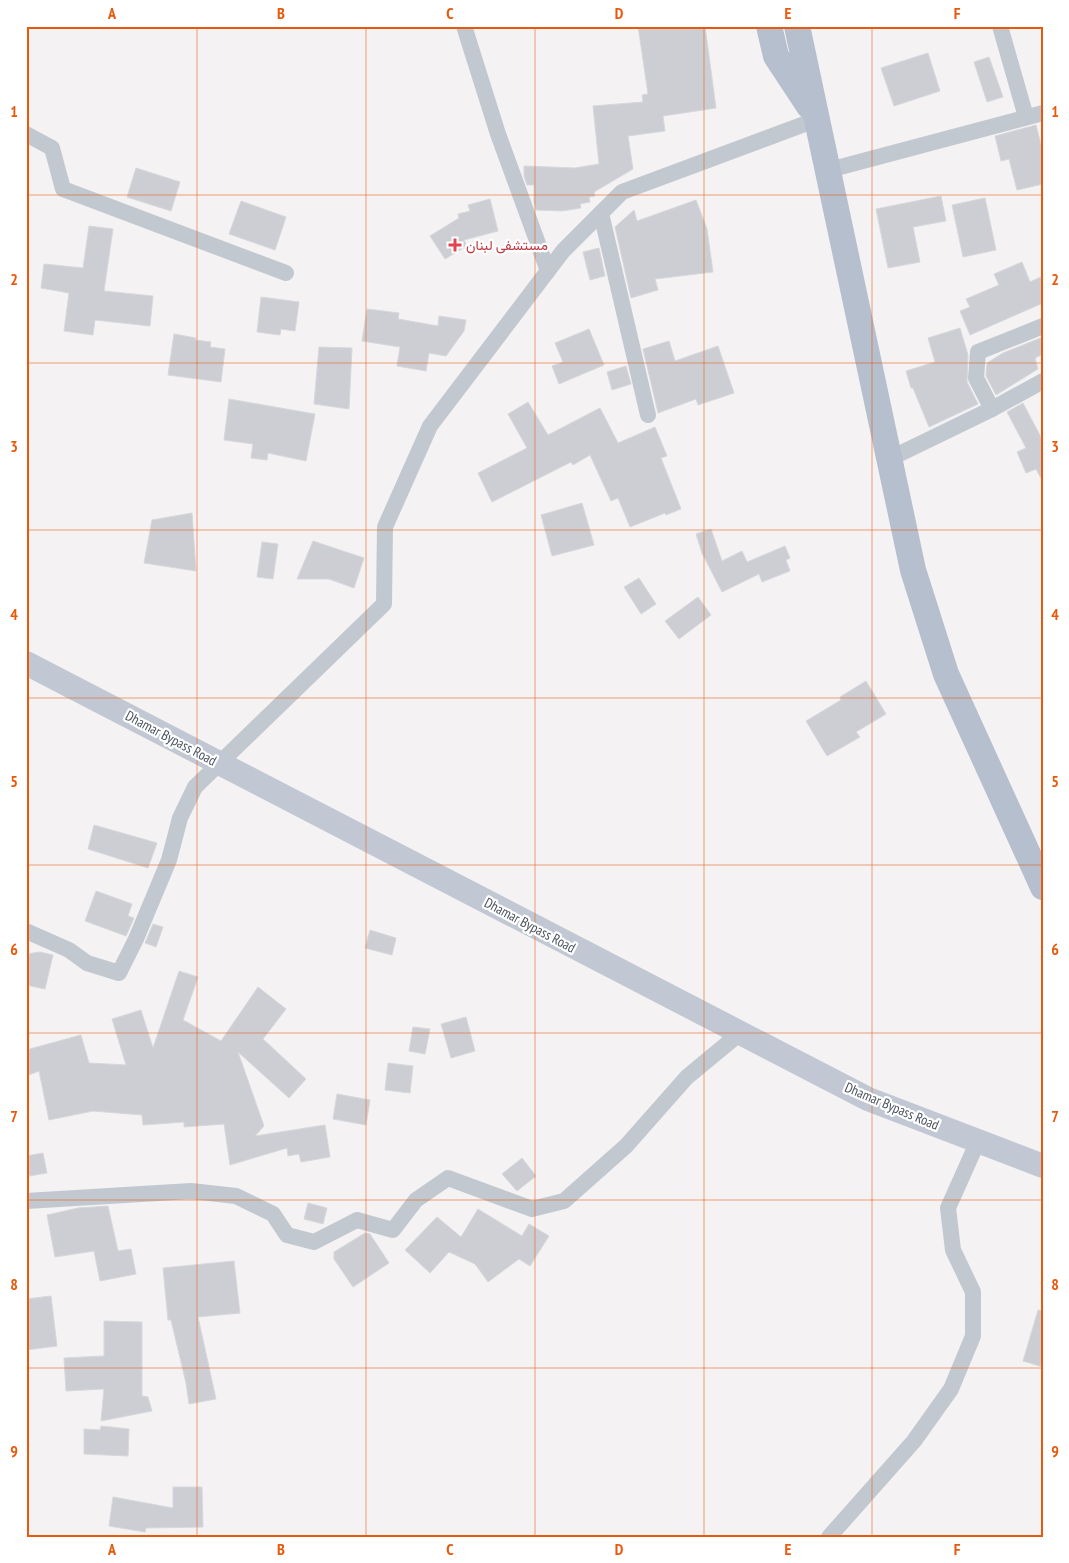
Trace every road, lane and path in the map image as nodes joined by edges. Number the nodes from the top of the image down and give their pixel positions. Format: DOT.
graph roads {
  1 [pos="464,26"];
  2 [pos="769,26"];
  3 [pos="797,26"];
  4 [pos="1000,26"];
  5 [pos="1043,113"];
  6 [pos="1026,117"];
  7 [pos="818,119"];
  8 [pos="26,134"];
  9 [pos="829,170"];
  10 [pos="600,214"];
  11 [pos="548,271"];
  12 [pos="286,273"];
  13 [pos="1043,326"];
  14 [pos="1043,381"];
  15 [pos="992,409"];
  16 [pos="648,414"];
  17 [pos="889,459"];
  18 [pos="26,663"];
  19 [pos="221,764"];
  20 [pos="1043,886"];
  21 [pos="26,931"];
  22 [pos="739,1034"];
  23 [pos="978,1141"];
  24 [pos="1043,1166"];
  25 [pos="26,1201"];
  26 [pos="829,1537"];
  1 -- 11 [label="street"];
  2 -- 7 [label="main road"];
  3 -- 7 [label="main road"];
  4 -- 6 [label="street"];
  5 -- 6 [label="street"];
  6 -- 9 [label="street"];
  7 -- 9 [label="main road"];
  7 -- 10 [label="street"];
  8 -- 12 [label="street"];
  9 -- 17 [label="main road"];
  10 -- 11 [label="street"];
  10 -- 16 [label="street"];
  11 -- 19 [label="street"];
  13 -- 15 [label="street"];
  14 -- 15 [label="street"];
  15 -- 17 [label="street"];
  17 -- 20 [label="main road"];
  18 -- 19 [label="main road, Dhamar Bypass Road"];
  19 -- 21 [label="street"];
  19 -- 22 [label="main road, Dhamar Bypass Road"];
  22 -- 23 [label="main road, Dhamar Bypass Road"];
  22 -- 25 [label="street"];
  23 -- 24 [label="main road, Dhamar Bypass Road"];
  23 -- 26 [label="street"];
}
